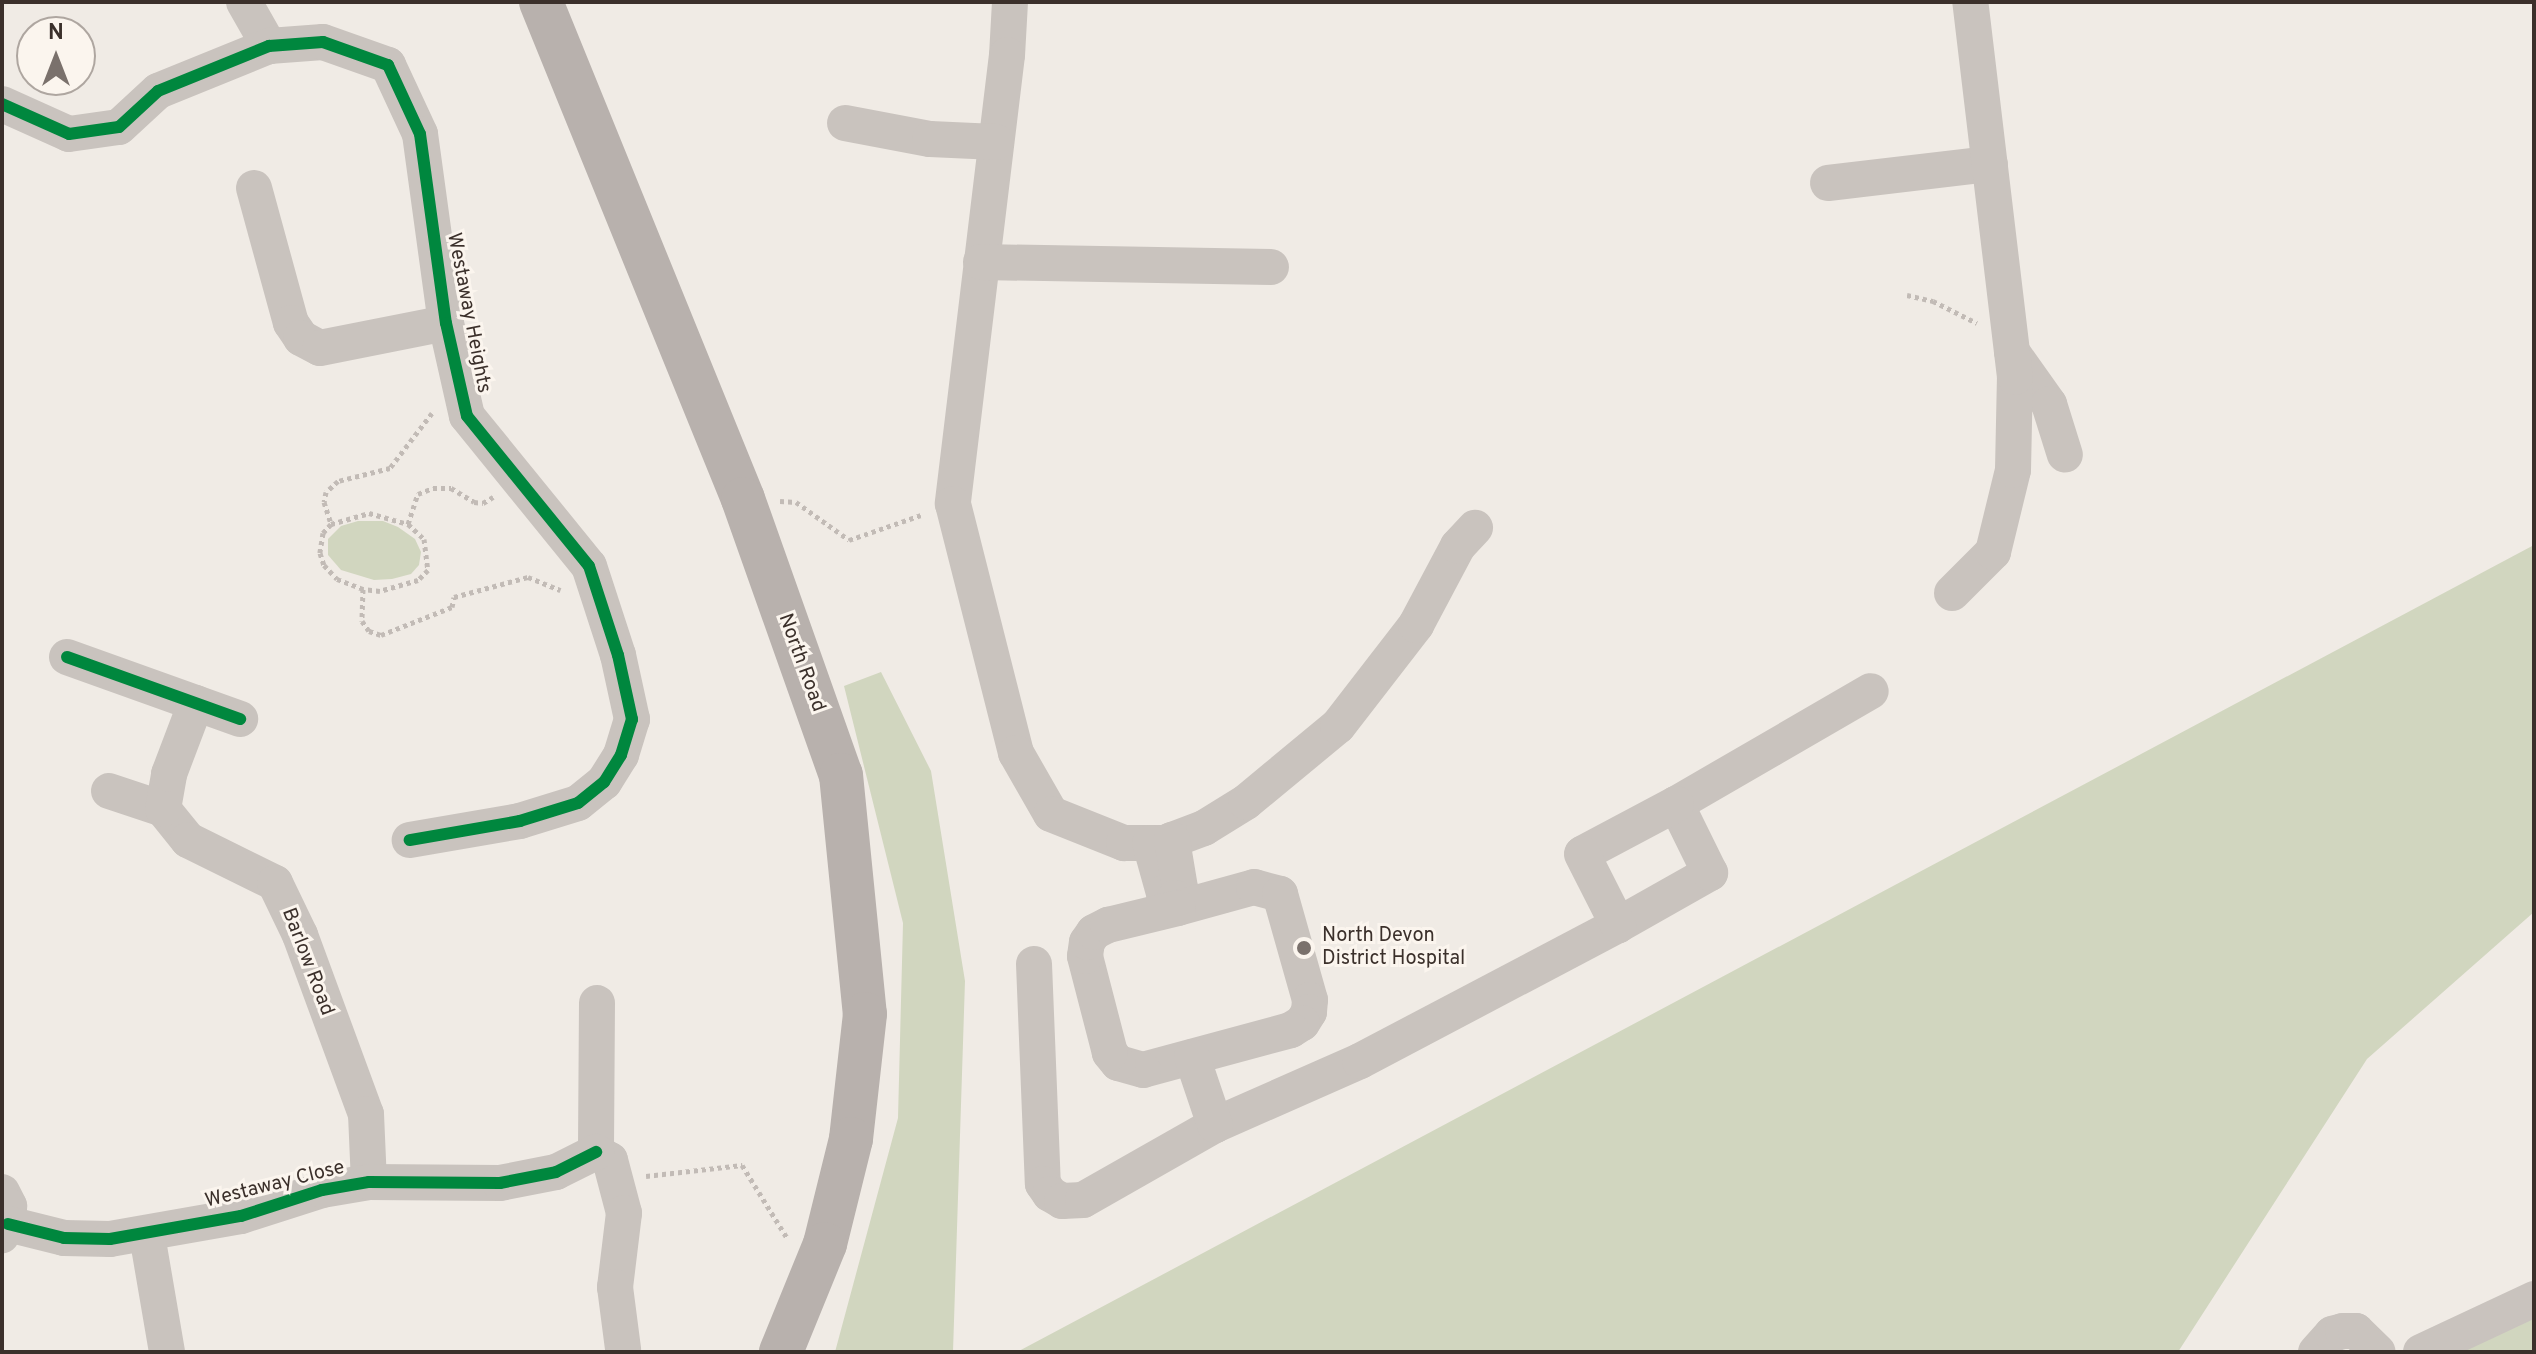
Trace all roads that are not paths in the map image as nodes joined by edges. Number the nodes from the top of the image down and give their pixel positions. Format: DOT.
graph roads {
  1 [pos="244,2"];
  2 [pos="541,2"];
  3 [pos="1010,2"];
  4 [pos="1970,2"];
  5 [pos="269,46"];
  6 [pos="2,104"];
  7 [pos="845,123"];
  8 [pos="996,142"];
  9 [pos="1990,164"];
  10 [pos="1828,183"];
  11 [pos="254,188"];
  12 [pos="981,262"];
  13 [pos="1271,267"];
  14 [pos="446,323"];
  15 [pos="2012,352"];
  16 [pos="2065,455"];
  17 [pos="1475,528"];
  18 [pos="1952,593"];
  19 [pos="67,657"];
  20 [pos="1871,691"];
  21 [pos="196,703"];
  22 [pos="240,719"];
  23 [pos="109,791"];
  24 [pos="1676,804"];
  25 [pos="163,809"];
  26 [pos="410,840"];
  27 [pos="1161,841"];
  28 [pos="1176,903"];
  29 [pos="1618,925"];
  30 [pos="1034,964"];
  31 [pos="597,1003"];
  32 [pos="1192,1057"];
  33 [pos="1215,1125"];
  34 [pos="606,1165"];
  35 [pos="369,1182"];
  36 [pos="4,1217"];
  37 [pos="147,1235"];
  38 [pos="2534,1299"];
  39 [pos="623,1349"];
  40 [pos="167,1352"];
  41 [pos="781,1352"];
  42 [pos="2316,1352"];
  43 [pos="2378,1352"];
  44 [pos="2421,1352"];
  1 -- 5 [label="street"];
  2 -- 41 [label="main road, North Road"];
  3 -- 8 [label="street"];
  4 -- 9 [label="street"];
  5 -- 6 [label="street, Westaway Heights"];
  5 -- 14 [label="street, Westaway Heights"];
  7 -- 8 [label="street"];
  8 -- 12 [label="street"];
  9 -- 10 [label="street"];
  9 -- 15 [label="street"];
  11 -- 14 [label="street"];
  12 -- 13 [label="street"];
  12 -- 27 [label="street"];
  14 -- 26 [label="street, Westaway Heights"];
  15 -- 16 [label="street"];
  15 -- 18 [label="street"];
  17 -- 27 [label="street"];
  19 -- 21 [label="street"];
  20 -- 24 [label="street"];
  21 -- 22 [label="street"];
  21 -- 25 [label="street"];
  23 -- 25 [label="street"];
  24 -- 29 [label="street"];
  24 -- 29 [label="street"];
  25 -- 35 [label="street, Barlow Road"];
  27 -- 28 [label="street"];
  28 -- 32 [label="street"];
  28 -- 32 [label="street"];
  29 -- 33 [label="street"];
  30 -- 33 [label="street"];
  31 -- 34 [label="street"];
  32 -- 33 [label="street"];
  34 -- 35 [label="street, Westaway Close"];
  34 -- 39 [label="street"];
  35 -- 37 [label="street, Westaway Close"];
  36 -- 37 [label="street, Westaway Close"];
  37 -- 40 [label="street"];
  38 -- 44 [label="street"];
  42 -- 43 [label="street"];
}
